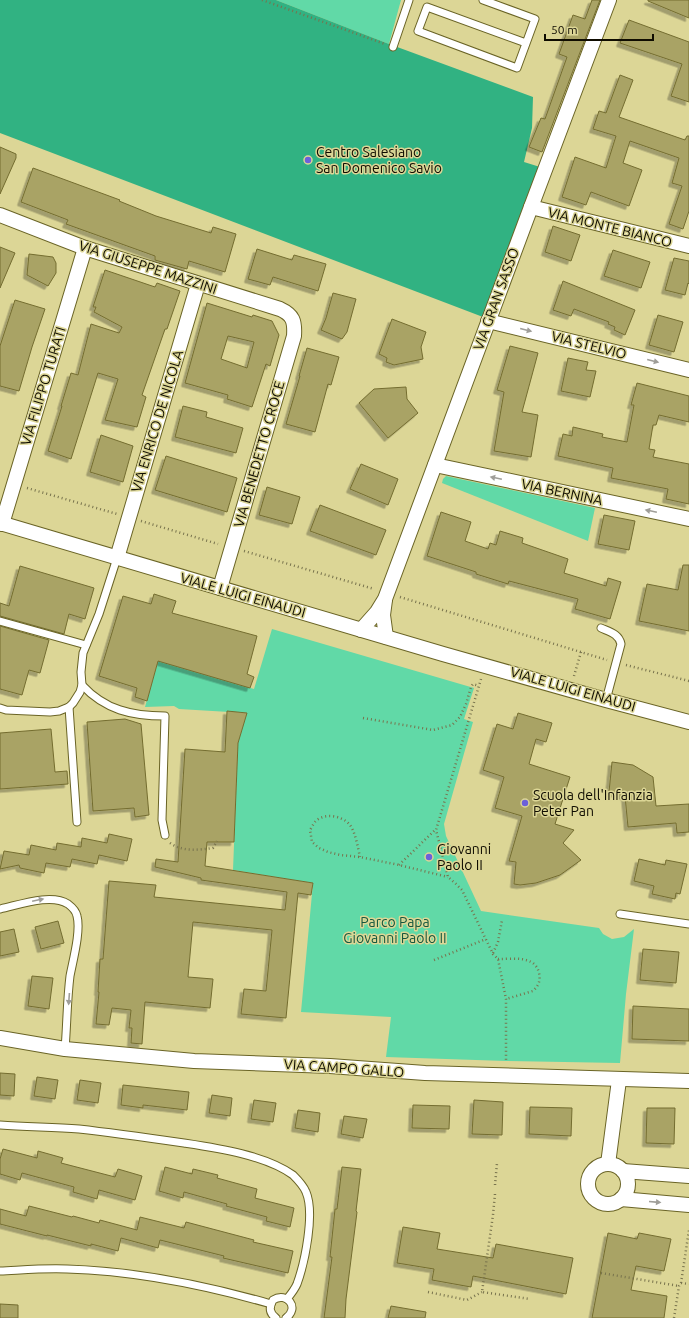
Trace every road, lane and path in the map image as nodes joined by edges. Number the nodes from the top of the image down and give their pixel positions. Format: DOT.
graph roads {
  1 [pos="262,0"];
  2 [pos="409,0"];
  3 [pos="483,0"];
  4 [pos="609,0"];
  5 [pos="526,43"];
  6 [pos="393,47"];
  7 [pos="531,207"];
  8 [pos="0,215"];
  9 [pos="689,246"];
  10 [pos="85,248"];
  11 [pos="198,284"];
  12 [pos="293,320"];
  13 [pos="488,321"];
  14 [pos="689,370"];
  15 [pos="435,465"];
  16 [pos="21,486"];
  17 [pos="122,516"];
  18 [pos="689,519"];
  19 [pos="137,520"];
  20 [pos="1,524"];
  21 [pos="232,548"];
  22 [pos="117,558"];
  23 [pos="220,588"];
  24 [pos="387,595"];
  25 [pos="0,621"];
  26 [pos="601,628"];
  27 [pos="361,630"];
  28 [pos="386,637"];
  29 [pos="86,645"];
  30 [pos="581,652"];
  31 [pos="616,662"];
  32 [pos="483,672"];
  33 [pos="574,676"];
  34 [pos="689,681"];
  35 [pos="82,685"];
  36 [pos="479,686"];
  37 [pos="606,698"];
  38 [pos="69,707"];
  39 [pos="0,708"];
  40 [pos="363,718"];
  41 [pos="689,722"];
  42 [pos="77,822"];
  43 [pos="436,830"];
  44 [pos="165,835"];
  45 [pos="217,841"];
  46 [pos="360,857"];
  47 [pos="399,865"];
  48 [pos="448,877"];
  49 [pos="0,908"];
  50 [pos="620,914"];
  51 [pos="502,920"];
  52 [pos="689,924"];
  53 [pos="486,939"];
  54 [pos="493,954"];
  55 [pos="498,959"];
  56 [pos="434,960"];
  57 [pos="506,999"];
  58 [pos="0,1038"];
  59 [pos="65,1049"];
  60 [pos="506,1063"];
  61 [pos="619,1080"];
  62 [pos="689,1082"];
  63 [pos="0,1125"];
  64 [pos="497,1162"];
  65 [pos="608,1164"];
  66 [pos="623,1171"];
  67 [pos="689,1176"];
  68 [pos="495,1185"];
  69 [pos="495,1194"];
  70 [pos="621,1199"];
  71 [pos="689,1205"];
  72 [pos="689,1230"];
  73 [pos="0,1271"];
  74 [pos="601,1273"];
  75 [pos="681,1283"];
  76 [pos="689,1284"];
  77 [pos="679,1286"];
  78 [pos="428,1292"];
  79 [pos="482,1292"];
  80 [pos="287,1299"];
  81 [pos="530,1299"];
  82 [pos="271,1304"];
  83 [pos="276,1318"];
  84 [pos="286,1318"];
  85 [pos="674,1318"];
  1 -- 6 [label="path"];
  2 -- 6 [label="lane"];
  3 -- 5 [label="lane"];
  4 -- 7 [label="street, VIA GRAN SASSO"];
  5 -- 5 [label="lane"];
  7 -- 9 [label="street, VIA MONTE BIANCO"];
  7 -- 13 [label="street, VIA GRAN SASSO"];
  8 -- 10 [label="street, VIA GIUSEPPE MAZZINI"];
  10 -- 11 [label="street, VIA GIUSEPPE MAZZINI"];
  10 -- 20 [label="street, VIA FILIPPO TURATI"];
  11 -- 12 [label="street, VIA GIUSEPPE MAZZINI"];
  11 -- 22 [label="street, VIA ENRICO DE NICOLA"];
  12 -- 21 [label="street, VIA BENEDETTO CROCE"];
  13 -- 14 [label="street, VIA STELVIO, one-way"];
  13 -- 15 [label="street, VIA GRAN SASSO"];
  18 -- 15 [label="street, VIA BERNINA, one-way"];
  15 -- 24 [label="street, VIA GRAN SASSO"];
  16 -- 17 [label="path"];
  19 -- 21 [label="path"];
  20 -- 22 [label="street, VIALE LUIGI EINAUDI"];
  21 -- 23 [label="street, VIA BENEDETTO CROCE"];
  21 -- 24 [label="path"];
  22 -- 23 [label="street, VIALE LUIGI EINAUDI"];
  22 -- 29 [label="lane"];
  23 -- 27 [label="street, VIALE LUIGI EINAUDI"];
  24 -- 27 [label="street, VIA GRAN SASSO"];
  24 -- 28 [label="street, VIA GRAN SASSO"];
  24 -- 30 [label="path"];
  25 -- 29 [label="lane"];
  26 -- 31 [label="lane"];
  27 -- 28 [label="street, VIALE LUIGI EINAUDI"];
  28 -- 32 [label="street, VIALE LUIGI EINAUDI"];
  29 -- 35 [label="lane"];
  30 -- 31 [label="path"];
  30 -- 33 [label="path"];
  31 -- 34 [label="path"];
  31 -- 37 [label="lane"];
  32 -- 36 [label="path"];
  32 -- 37 [label="street, VIALE LUIGI EINAUDI"];
  35 -- 38 [label="lane"];
  35 -- 44 [label="lane"];
  36 -- 40 [label="path"];
  36 -- 43 [label="path"];
  37 -- 41 [label="street, VIALE LUIGI EINAUDI"];
  38 -- 39 [label="lane"];
  38 -- 42 [label="lane"];
  43 -- 47 [label="path"];
  43 -- 48 [label="path"];
  44 -- 45 [label="path"];
  46 -- 46 [label="path"];
  46 -- 47 [label="path"];
  47 -- 48 [label="path"];
  48 -- 53 [label="path"];
  49 -- 59 [label="lane, one-way"];
  50 -- 52 [label="lane"];
  51 -- 54 [label="path"];
  53 -- 54 [label="path"];
  53 -- 56 [label="path"];
  54 -- 55 [label="path"];
  55 -- 57 [label="path"];
  55 -- 57 [label="path"];
  57 -- 60 [label="path"];
  58 -- 59 [label="street, VIA CAMPO GALLO"];
  59 -- 61 [label="street, VIA CAMPO GALLO"];
  61 -- 62 [label="street, VIA CAMPO GALLO"];
  61 -- 65 [label="street"];
  63 -- 80 [label="lane"];
  64 -- 68 [label="path"];
  65 -- 66 [label="street"];
  65 -- 70 [label="street"];
  66 -- 67 [label="street"];
  66 -- 70 [label="street"];
  69 -- 79 [label="path"];
  70 -- 71 [label="street, one-way"];
  72 -- 75 [label="path"];
  73 -- 82 [label="lane"];
  74 -- 77 [label="path"];
  75 -- 76 [label="path"];
  75 -- 77 [label="path"];
  77 -- 85 [label="path"];
  78 -- 79 [label="path"];
  79 -- 81 [label="path"];
  80 -- 82 [label="lane"];
  80 -- 84 [label="lane"];
  82 -- 83 [label="lane"];
}
